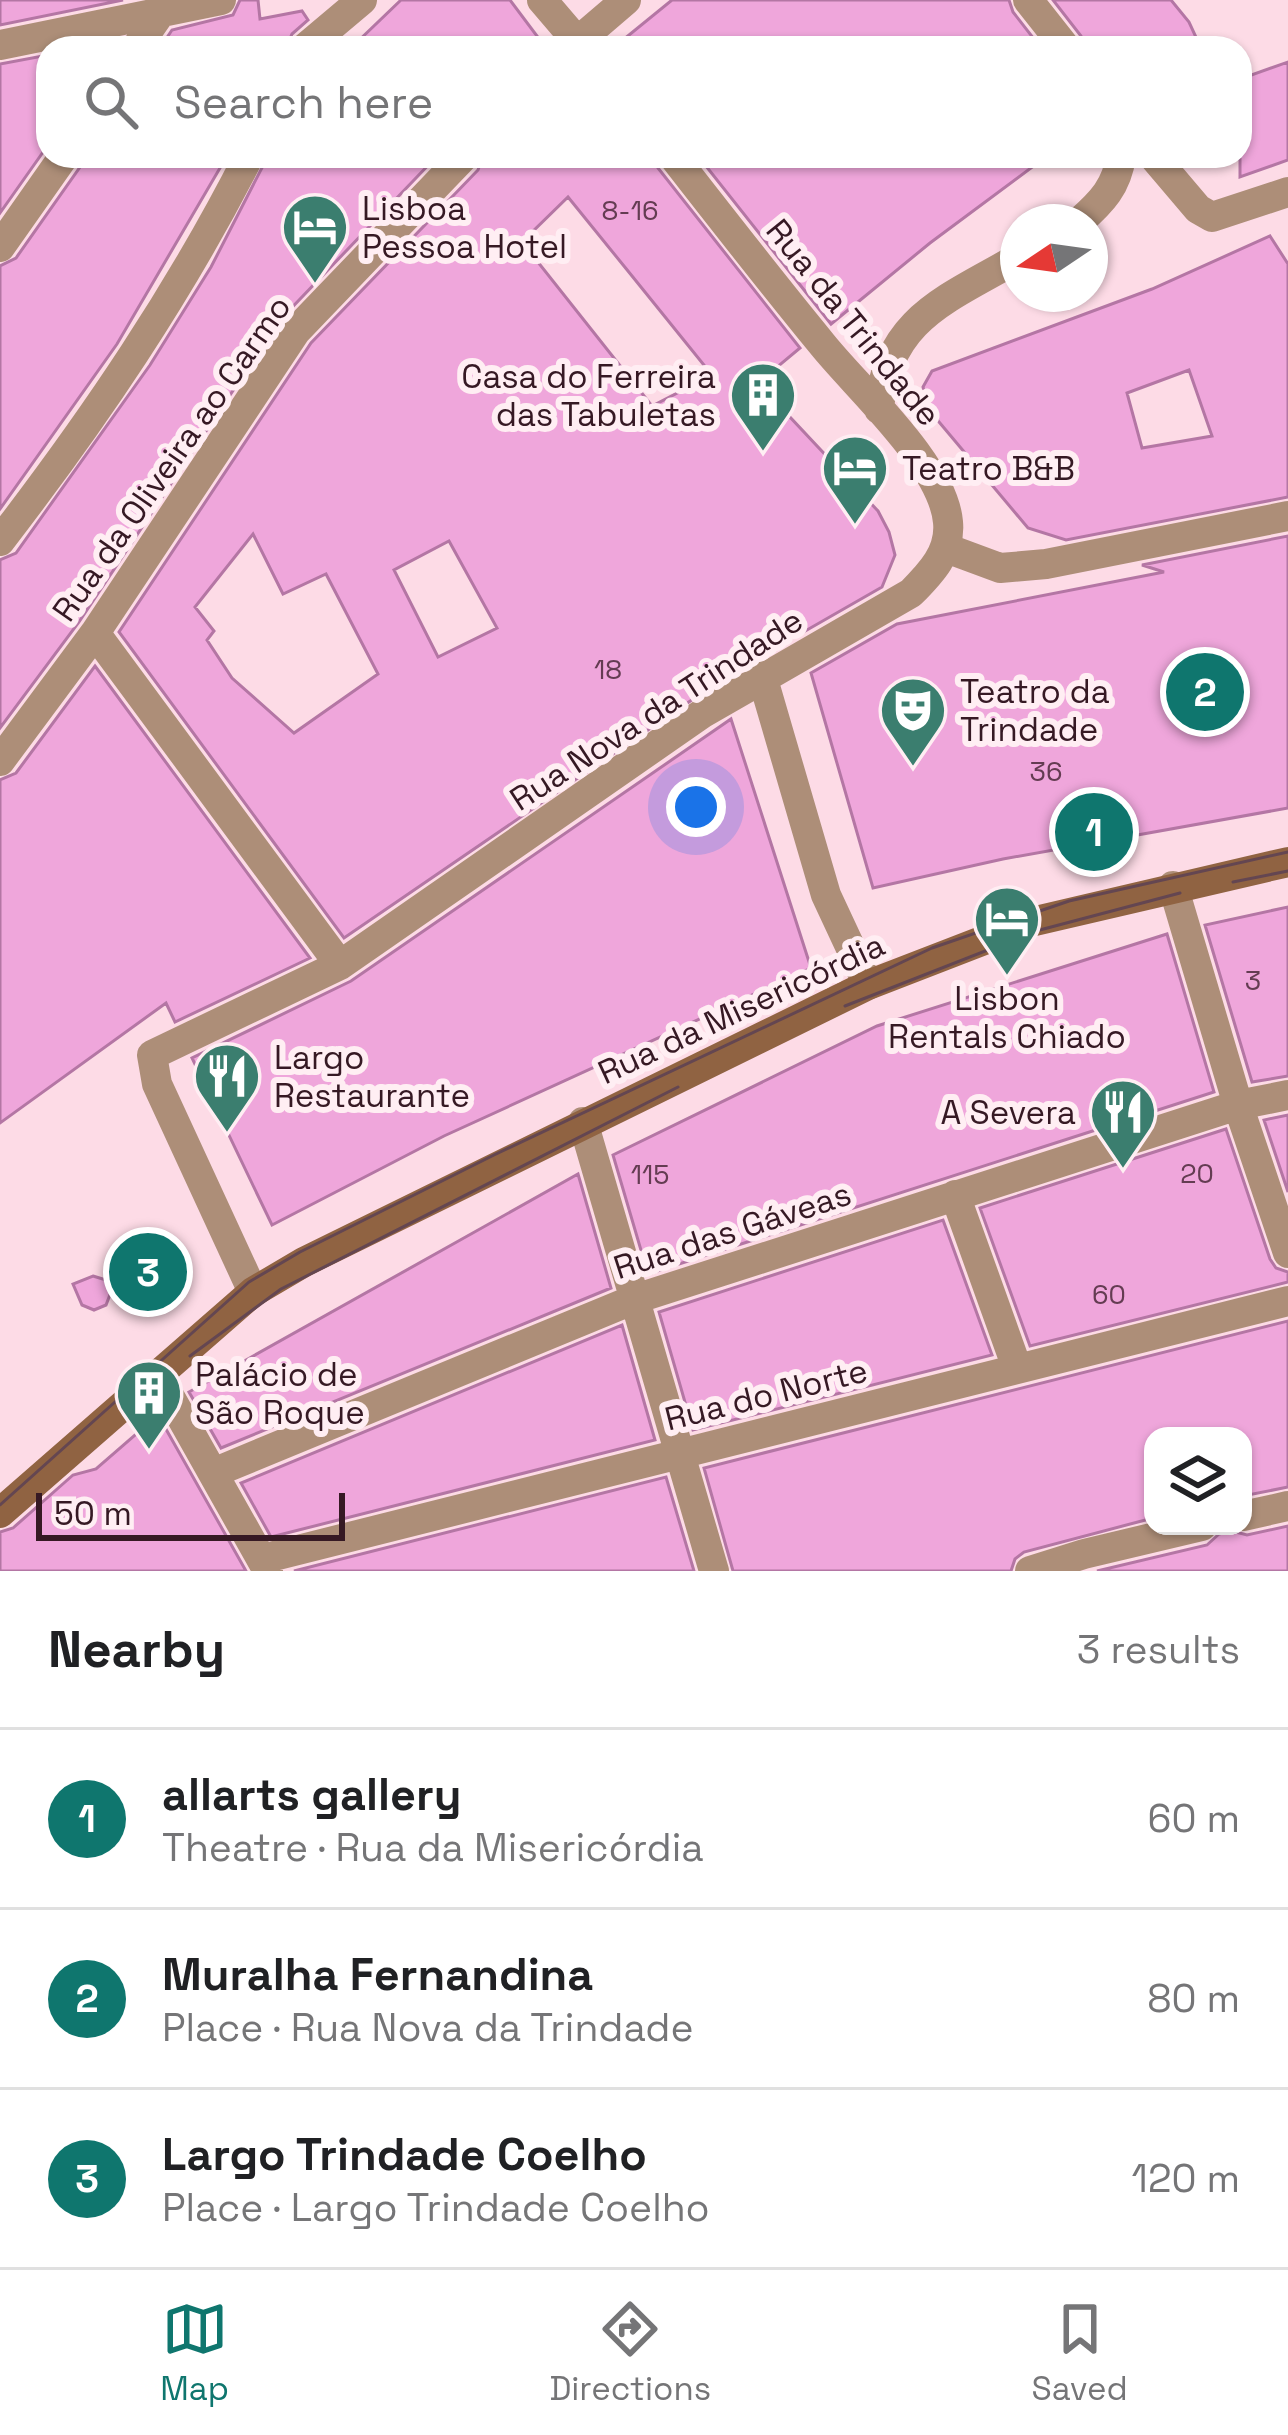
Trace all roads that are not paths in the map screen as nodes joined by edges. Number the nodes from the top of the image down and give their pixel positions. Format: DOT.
graph roads {
  1 [pos="220,0"];
  2 [pos="362,0"];
  3 [pos="542,0"];
  4 [pos="626,0"];
  5 [pos="1028,0"];
  6 [pos="161,12"];
  7 [pos="47,36"];
  8 [pos="144,36"];
  9 [pos="319,36"];
  10 [pos="569,36"];
  11 [pos="588,36"];
  12 [pos="1056,36"];
  13 [pos="36,38"];
  14 [pos="0,46"];
  15 [pos="56,168"];
  16 [pos="243,168"];
  17 [pos="452,168"];
  18 [pos="682,168"];
  19 [pos="1119,168"];
  20 [pos="1163,168"];
  21 [pos="1288,192"];
  22 [pos="1100,204"];
  23 [pos="0,247"];
  24 [pos="1000,270"];
  25 [pos="879,409"];
  26 [pos="1288,516"];
  27 [pos="0,541"];
  28 [pos="946,548"];
  29 [pos="95,633"];
  30 [pos="762,676"];
  31 [pos="0,761"];
  32 [pos="1288,862"];
  33 [pos="1173,886"];
  34 [pos="340,965"];
  35 [pos="868,985"];
  36 [pos="1288,1095"];
  37 [pos="1238,1105"];
  38 [pos="583,1122"];
  39 [pos="955,1195"];
  40 [pos="1288,1253"];
  41 [pos="253,1292"];
  42 [pos="635,1298"];
  43 [pos="1288,1300"];
  44 [pos="1017,1368"];
  45 [pos="157,1374"];
  46 [pos="680,1452"];
  47 [pos="213,1472"];
  48 [pos="11,1503"];
  49 [pos="1288,1506"];
  50 [pos="1252,1514"];
  51 [pos="1173,1535"];
  52 [pos="1087,1562"];
  53 [pos="265,1565"];
  54 [pos="714,1571"];
  55 [pos="1030,1571"];
  1 -- 6 [label="street"];
  2 -- 9 [label="street"];
  3 -- 10 [label="street"];
  4 -- 11 [label="street"];
  5 -- 12 [label="street"];
  6 -- 7 [label="street"];
  6 -- 8 [label="street"];
  13 -- 14 [label="street"];
  15 -- 23 [label="street"];
  16 -- 27 [label="street"];
  17 -- 29 [label="street, Rua da Oliveira ao Carmo"];
  18 -- 25 [label="street, Rua da Trindade"];
  19 -- 22 [label="street"];
  20 -- 21 [label="street"];
  24 -- 25 [label="street"];
  25 -- 28 [label="street, Rua da Trindade"];
  26 -- 28 [label="street"];
  28 -- 30 [label="street, Rua Nova da Trindade"];
  29 -- 31 [label="street, Rua da Oliveira ao Carmo"];
  29 -- 34 [label="street"];
  30 -- 34 [label="street, Rua Nova da Trindade"];
  30 -- 35 [label="street"];
  32 -- 33 [label="main road, Rua da Misericórdia"];
  33 -- 35 [label="main road, Rua da Misericórdia"];
  33 -- 37 [label="street"];
  34 -- 41 [label="street, Rua Nova da Trindade"];
  35 -- 38 [label="main road, Rua da Misericórdia"];
  36 -- 37 [label="street, Rua das Gáveas"];
  37 -- 39 [label="street, Rua das Gáveas"];
  37 -- 40 [label="street"];
  38 -- 41 [label="main road, Rua da Misericórdia"];
  38 -- 42 [label="street"];
  39 -- 42 [label="street, Rua das Gáveas"];
  39 -- 44 [label="street"];
  41 -- 45 [label="main road, Rua da Misericórdia"];
  42 -- 46 [label="street"];
  42 -- 47 [label="street, Rua das Gáveas"];
  43 -- 44 [label="street, Rua do Norte"];
  44 -- 46 [label="street, Rua do Norte"];
  45 -- 47 [label="street"];
  45 -- 48 [label="main road, Rua da Misericórdia"];
  46 -- 53 [label="street, Rua do Norte"];
  46 -- 54 [label="street"];
  47 -- 53 [label="street"];
  49 -- 50 [label="street"];
  51 -- 52 [label="street"];
  52 -- 55 [label="street"];
}
